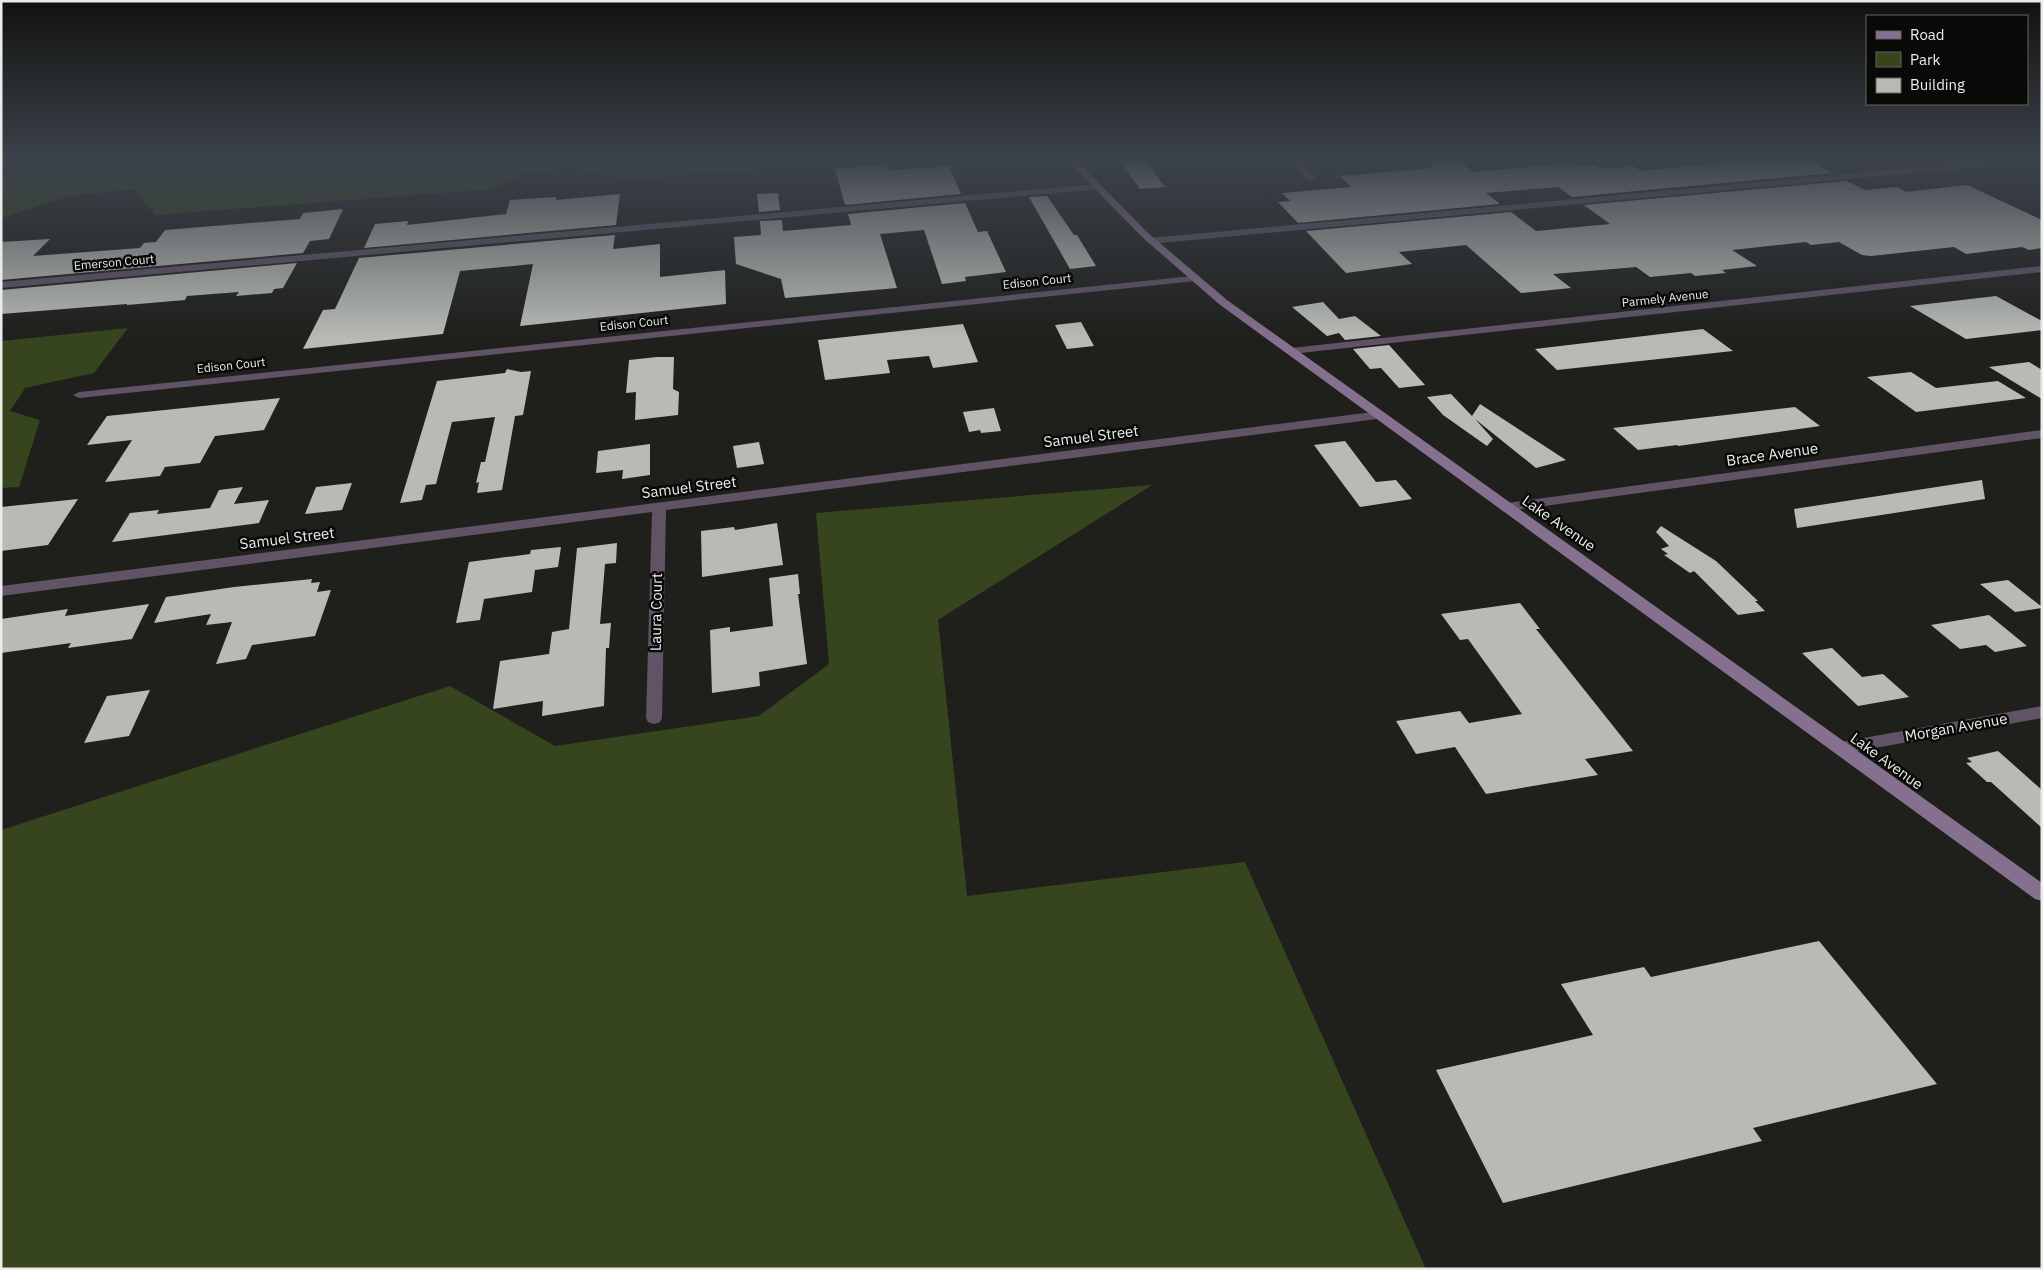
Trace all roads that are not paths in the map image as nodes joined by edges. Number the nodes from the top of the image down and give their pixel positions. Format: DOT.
graph roads {
  1 [pos="724,220"];
  2 [pos="1129,220"];
  3 [pos="1375,220"];
  4 [pos="1150,241"];
  5 [pos="2042,269"];
  6 [pos="1192,279"];
  7 [pos="1,285"];
  8 [pos="1291,351"];
  9 [pos="79,395"];
  10 [pos="1381,415"];
  11 [pos="2042,434"];
  12 [pos="1507,506"];
  13 [pos="659,507"];
  14 [pos="1,590"];
  15 [pos="2042,712"];
  16 [pos="654,718"];
  17 [pos="1841,748"];
  18 [pos="2042,893"];
  1 -- 7 [label="street, Emerson Court"];
  2 -- 4 [label="street, Lake Avenue"];
  3 -- 4 [label="street"];
  4 -- 6 [label="street, Lake Avenue"];
  5 -- 8 [label="street, Parmely Avenue"];
  6 -- 8 [label="street, Lake Avenue"];
  6 -- 9 [label="street, Edison Court"];
  8 -- 10 [label="street, Lake Avenue"];
  10 -- 12 [label="street, Lake Avenue"];
  10 -- 13 [label="street, Samuel Street"];
  11 -- 12 [label="street, Brace Avenue"];
  12 -- 17 [label="street, Lake Avenue"];
  13 -- 14 [label="street, Samuel Street"];
  13 -- 16 [label="street, Laura Court"];
  15 -- 17 [label="street, Morgan Avenue"];
  17 -- 18 [label="street, Lake Avenue"];
}
